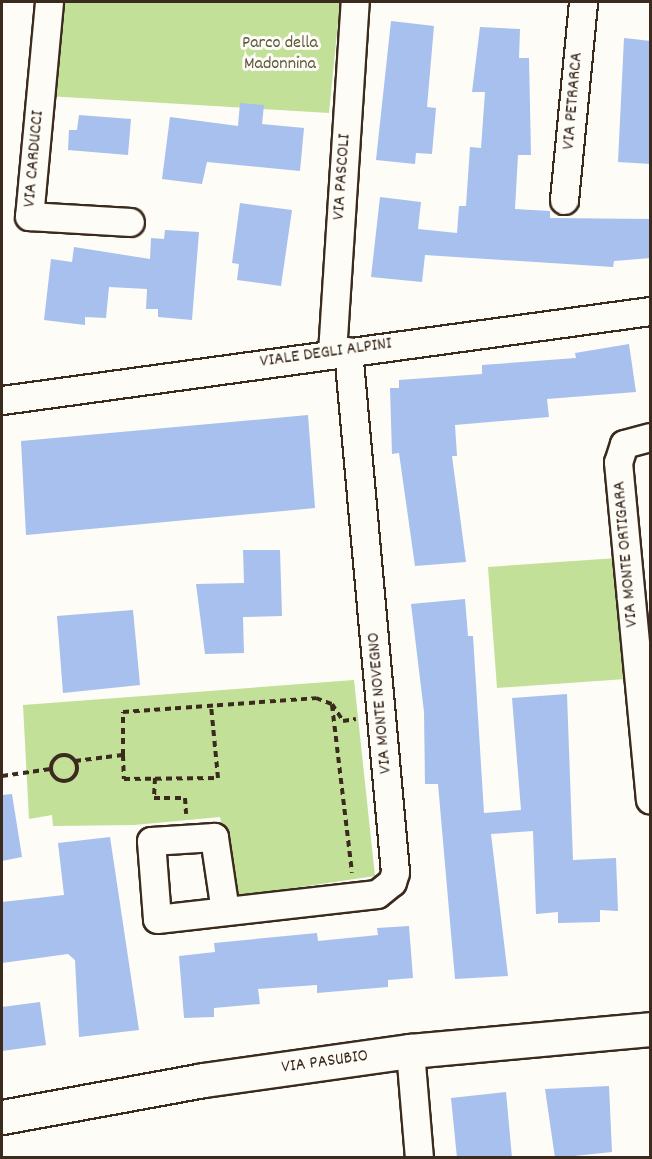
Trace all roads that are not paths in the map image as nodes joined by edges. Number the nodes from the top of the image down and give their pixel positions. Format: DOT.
graph roads {
  1 [pos="49,2"];
  2 [pos="355,2"];
  3 [pos="583,2"];
  4 [pos="564,200"];
  5 [pos="130,222"];
  6 [pos="651,310"];
  7 [pos="340,352"];
  8 [pos="2,400"];
  9 [pos="651,437"];
  10 [pos="651,800"];
  11 [pos="225,911"];
  12 [pos="651,1029"];
  13 [pos="410,1051"];
  14 [pos="2,1117"];
  15 [pos="419,1158"];
  1 -- 5 [label="street, VIA CARDUCCI"];
  2 -- 7 [label="street, VIA PASCOLI"];
  3 -- 4 [label="street, VIA PETRARCA"];
  6 -- 7 [label="street, VIALE DEGLI ALPINI"];
  7 -- 8 [label="street, VIALE DEGLI ALPINI"];
  7 -- 11 [label="street, VIA MONTE NOVEGNO"];
  9 -- 10 [label="street, VIA MONTE ORTIGARA"];
  11 -- 11 [label="street, VIA MONTE NOVEGNO"];
  12 -- 13 [label="street, VIA PASUBIO"];
  13 -- 14 [label="street, VIA PASUBIO"];
  13 -- 15 [label="street"];
}
